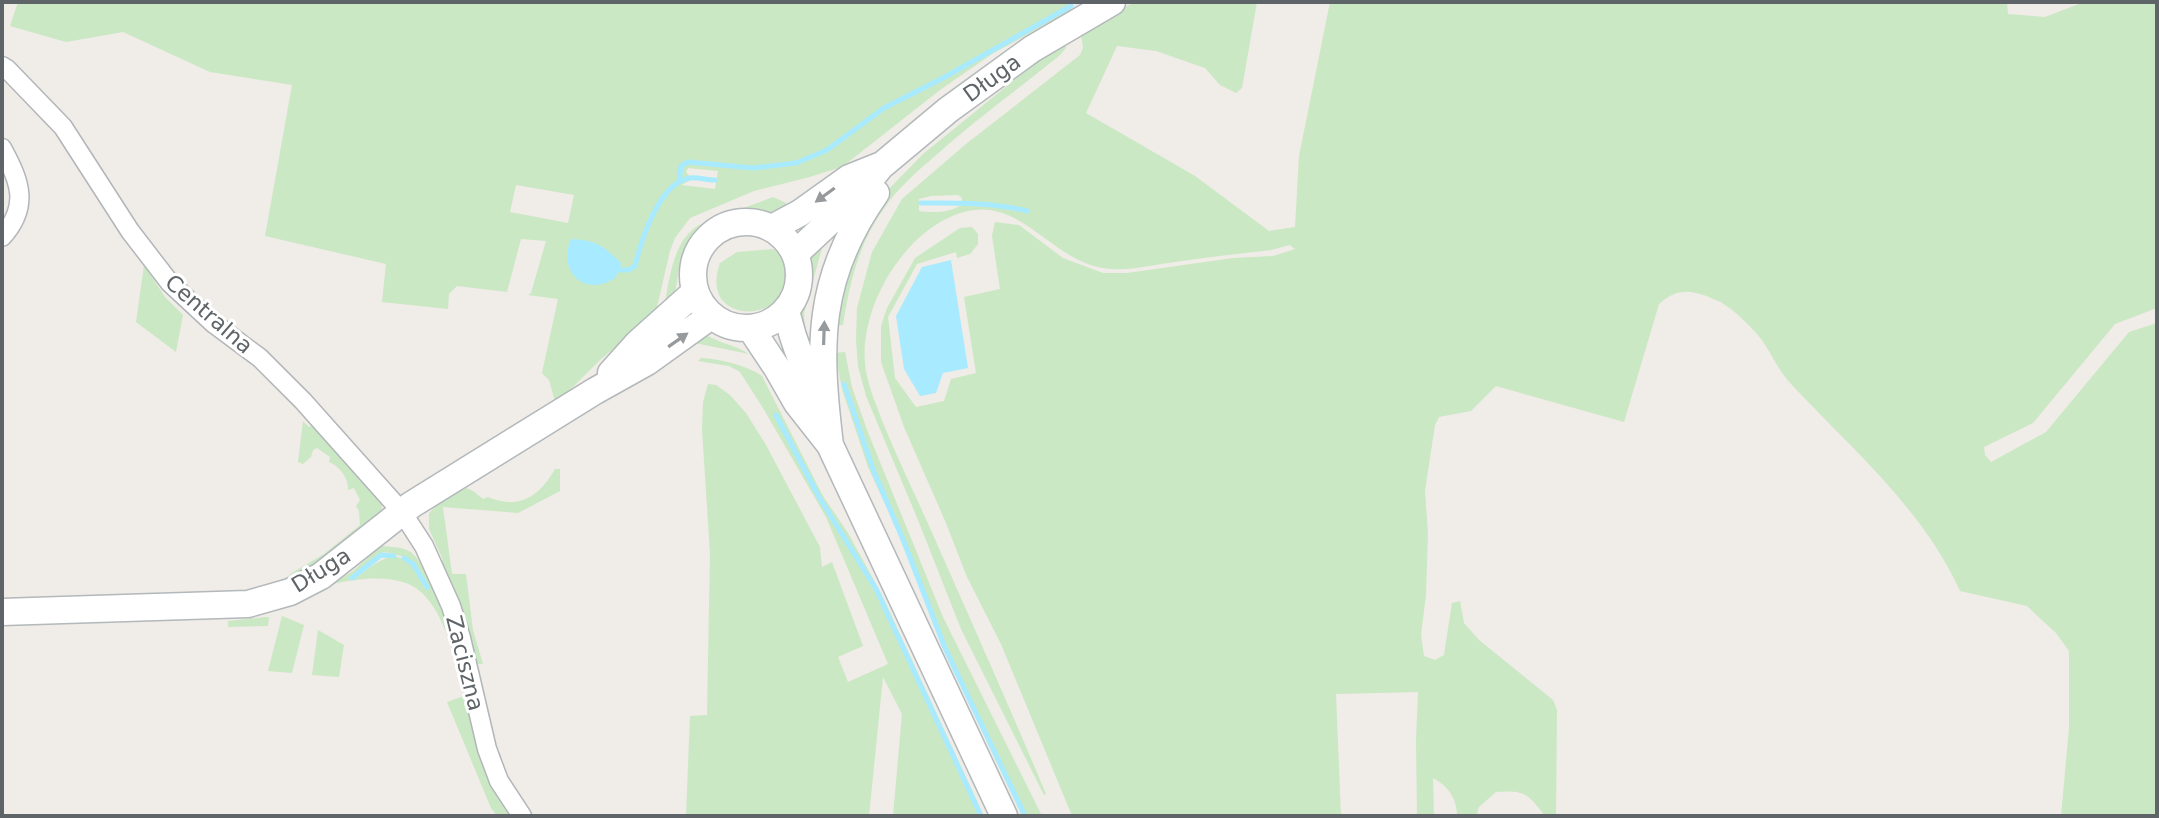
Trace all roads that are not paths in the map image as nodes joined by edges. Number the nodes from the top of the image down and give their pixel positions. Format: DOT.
graph roads {
  1 [pos="1112,2"];
  2 [pos="2,66"];
  3 [pos="2,148"];
  4 [pos="889,159"];
  5 [pos="772,228"];
  6 [pos="2,237"];
  7 [pos="796,253"];
  8 [pos="695,292"];
  9 [pos="786,311"];
  10 [pos="711,316"];
  11 [pos="751,329"];
  12 [pos="595,391"];
  13 [pos="826,411"];
  14 [pos="830,445"];
  15 [pos="402,512"];
  16 [pos="2,612"];
  17 [pos="522,816"];
  18 [pos="1004,816"];
  1 -- 4 [label="main road, Długa"];
  2 -- 15 [label="street, Centralna"];
  3 -- 6 [label="street"];
  4 -- 5 [label="main road, Długa, one-way"];
  4 -- 7 [label="main road, Długa"];
  13 -- 4 [label="main road, one-way"];
  5 -- 7 [label="main road"];
  5 -- 8 [label="main road"];
  7 -- 9 [label="main road"];
  8 -- 10 [label="main road"];
  8 -- 12 [label="main road, Długa"];
  9 -- 11 [label="main road"];
  9 -- 13 [label="main road"];
  10 -- 11 [label="main road"];
  12 -- 10 [label="main road, Długa, one-way"];
  11 -- 14 [label="main road"];
  12 -- 15 [label="main road, Długa"];
  13 -- 14 [label="main road"];
  14 -- 18 [label="main road"];
  15 -- 16 [label="main road, Długa"];
  15 -- 17 [label="street, Zaciszna"];
}
